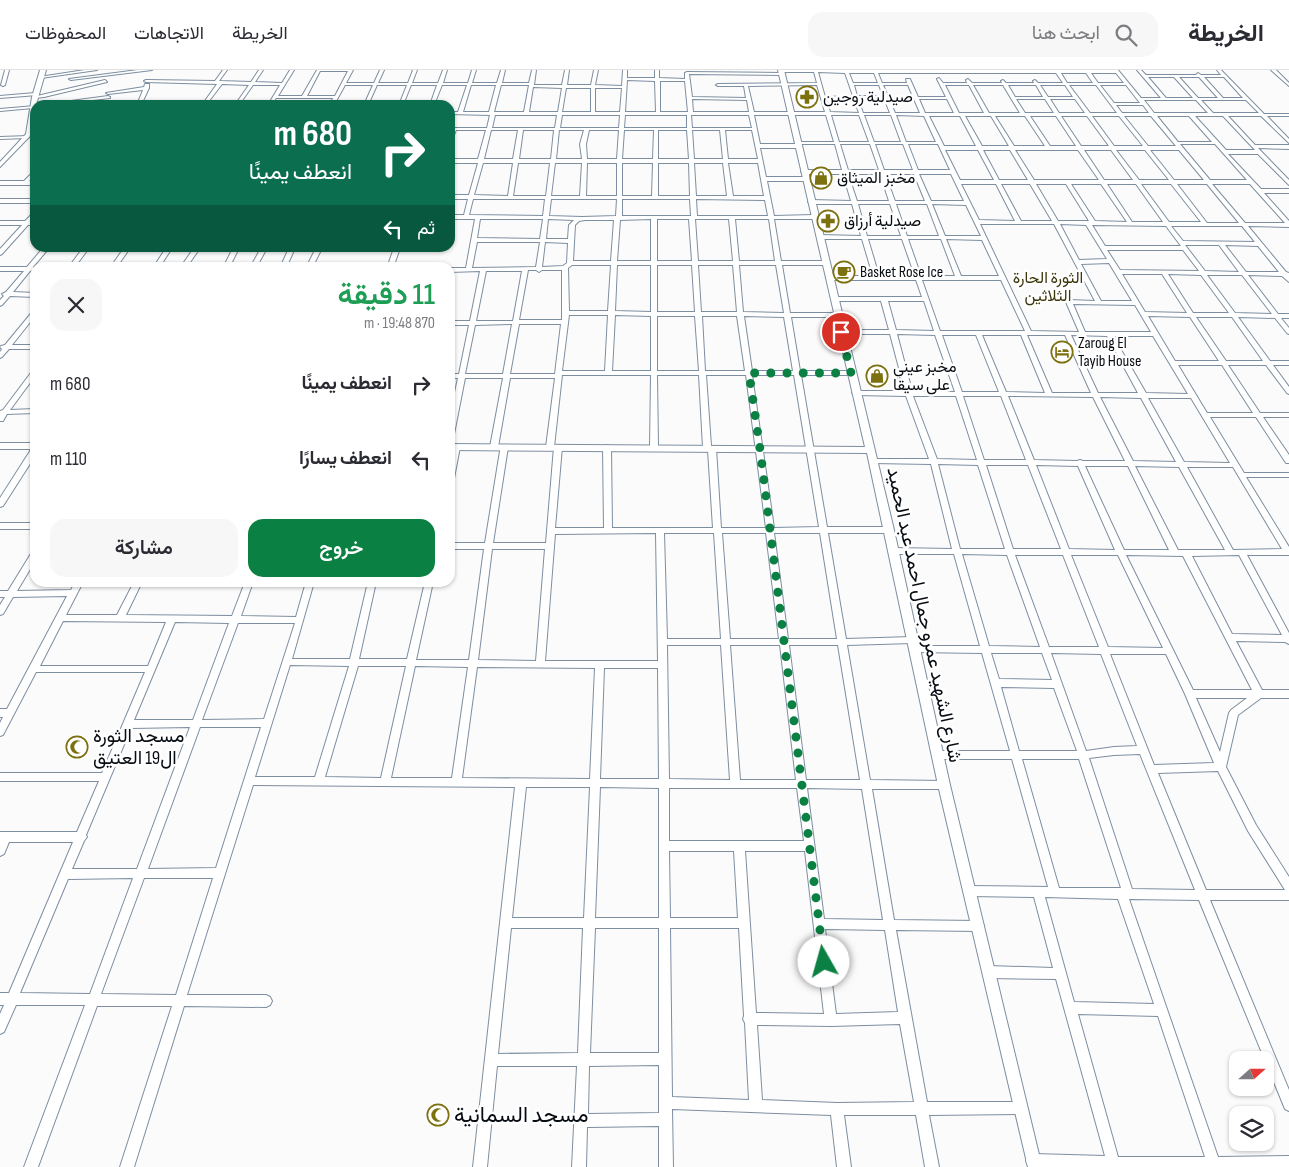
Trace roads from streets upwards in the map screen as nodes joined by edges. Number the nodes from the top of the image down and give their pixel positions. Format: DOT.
graph roads {
  1 [pos="7,70"];
  2 [pos="43,70"];
  3 [pos="95,70"];
  4 [pos="151,70"];
  5 [pos="225,70"];
  6 [pos="261,70"];
  7 [pos="292,70"];
  8 [pos="319,70"];
  9 [pos="351,70"];
  10 [pos="382,70"];
  11 [pos="415,70"];
  12 [pos="445,70"];
  13 [pos="474,70"];
  14 [pos="503,70"];
  15 [pos="534,70"];
  16 [pos="568,70"];
  17 [pos="596,70"];
  18 [pos="625,70"];
  19 [pos="657,70"];
  20 [pos="1139,70"];
  21 [pos="1170,70"];
  22 [pos="1194,70"];
  23 [pos="1219,70"];
  24 [pos="1273,70"];
  25 [pos="83,71"];
  26 [pos="815,71"];
  27 [pos="846,71"];
  28 [pos="875,71"];
  29 [pos="904,71"];
  30 [pos="935,71"];
  31 [pos="962,71"];
  32 [pos="997,71"];
  33 [pos="1028,71"];
  34 [pos="1057,71"];
  35 [pos="1086,71"];
  36 [pos="1117,71"];
  37 [pos="116,72"];
  38 [pos="687,72"];
  39 [pos="716,72"];
  40 [pos="741,72"];
  41 [pos="102,73"];
  42 [pos="782,75"];
  43 [pos="1144,76"];
  44 [pos="1176,76"];
  45 [pos="1200,76"];
  46 [pos="1224,76"];
  47 [pos="41,77"];
  48 [pos="70,77"];
  49 [pos="80,78"];
  50 [pos="624,79"];
  51 [pos="657,80"];
  52 [pos="687,80"];
  53 [pos="105,81"];
  54 [pos="146,81"];
  55 [pos="218,83"];
  56 [pos="60,84"];
  57 [pos="82,84"];
  58 [pos="251,84"];
  59 [pos="284,84"];
  60 [pos="344,84"];
  61 [pos="376,84"];
  62 [pos="409,84"];
  63 [pos="440,84"];
  64 [pos="469,84"];
  65 [pos="499,84"];
  66 [pos="746,84"];
  67 [pos="819,84"];
  68 [pos="850,84"];
  69 [pos="880,84"];
  70 [pos="910,84"];
  71 [pos="941,84"];
  72 [pos="970,84"];
  73 [pos="1005,84"];
  74 [pos="1036,84"];
  75 [pos="1067,84"];
  76 [pos="1097,84"];
  77 [pos="1128,84"];
  78 [pos="1,85"];
  79 [pos="531,85"];
  80 [pos="718,85"];
  81 [pos="1289,85"];
  82 [pos="565,86"];
  83 [pos="593,86"];
  84 [pos="72,87"];
  85 [pos="623,87"];
  86 [pos="147,88"];
  87 [pos="86,95"];
  88 [pos="108,95"];
  89 [pos="35,96"];
  90 [pos="74,96"];
  91 [pos="0,97"];
  92 [pos="275,97"];
  93 [pos="304,97"];
  94 [pos="336,97"];
  95 [pos="855,97"];
  96 [pos="885,97"];
  97 [pos="62,98"];
  98 [pos="95,98"];
  99 [pos="689,98"];
  100 [pos="720,98"];
  101 [pos="749,98"];
  102 [pos="823,98"];
  103 [pos="916,98"];
  104 [pos="948,98"];
  105 [pos="1013,98"];
  106 [pos="1046,98"];
  107 [pos="1077,98"];
  108 [pos="1140,99"];
  109 [pos="1165,99"];
  110 [pos="1197,99"];
  111 [pos="1222,99"];
  112 [pos="1247,99"];
  113 [pos="34,100"];
  114 [pos="72,100"];
  115 [pos="85,100"];
  116 [pos="107,100"];
  117 [pos="141,100"];
  118 [pos="207,100"];
  119 [pos="240,100"];
  120 [pos="273,100"];
  121 [pos="334,100"];
  122 [pos="368,100"];
  123 [pos="402,100"];
  124 [pos="434,100"];
  125 [pos="1112,104"];
  126 [pos="1145,104"];
  127 [pos="0,110"];
  128 [pos="30,110"];
  129 [pos="455,113"];
  130 [pos="460,113"];
  131 [pos="492,113"];
  132 [pos="526,113"];
  133 [pos="560,113"];
  134 [pos="593,113"];
  135 [pos="623,113"];
  136 [pos="658,113"];
  137 [pos="690,114"];
  138 [pos="752,114"];
  139 [pos="791,114"];
  140 [pos="828,114"];
  141 [pos="861,114"];
  142 [pos="893,114"];
  143 [pos="925,114"];
  144 [pos="959,114"];
  145 [pos="990,114"];
  146 [pos="1025,114"];
  147 [pos="1057,114"];
  148 [pos="1089,114"];
  149 [pos="1120,114"];
  150 [pos="1154,115"];
  151 [pos="1191,115"];
  152 [pos="1212,115"];
  153 [pos="1224,115"];
  154 [pos="1262,115"];
  155 [pos="1289,115"];
  156 [pos="521,128"];
  157 [pos="455,129"];
  158 [pos="489,129"];
  159 [pos="557,129"];
  160 [pos="587,129"];
  161 [pos="622,129"];
  162 [pos="656,129"];
  163 [pos="690,129"];
  164 [pos="722,129"];
  165 [pos="755,129"];
  166 [pos="30,133"];
  167 [pos="30,134"];
  168 [pos="0,138"];
  169 [pos="837,142"];
  170 [pos="1289,142"];
  171 [pos="871,143"];
  172 [pos="904,143"];
  173 [pos="1177,143"];
  174 [pos="1217,143"];
  175 [pos="798,144"];
  176 [pos="940,145"];
  177 [pos="758,146"];
  178 [pos="1254,146"];
  179 [pos="1289,146"];
  180 [pos="979,148"];
  181 [pos="1012,148"];
  182 [pos="1048,148"];
  183 [pos="1080,148"];
  184 [pos="1113,148"];
  185 [pos="1147,148"];
  186 [pos="1181,148"];
  187 [pos="1224,152"];
  188 [pos="1259,152"];
  189 [pos="455,161"];
  190 [pos="481,161"];
  191 [pos="515,161"];
  192 [pos="553,161"];
  193 [pos="585,161"];
  194 [pos="621,161"];
  195 [pos="656,161"];
  196 [pos="692,161"];
  197 [pos="726,161"];
  198 [pos="761,161"];
  199 [pos="0,165"];
  200 [pos="845,172"];
  201 [pos="881,172"];
  202 [pos="916,172"];
  203 [pos="953,172"];
  204 [pos="805,175"];
  205 [pos="30,178"];
  206 [pos="764,179"];
  207 [pos="957,182"];
  208 [pos="998,182"];
  209 [pos="1210,182"];
  210 [pos="1251,182"];
  211 [pos="0,183"];
  212 [pos="25,183"];
  213 [pos="30,183"];
  214 [pos="1032,183"];
  215 [pos="1068,183"];
  216 [pos="1103,183"];
  217 [pos="1139,183"];
  218 [pos="1174,183"];
  219 [pos="1289,183"];
  220 [pos="1259,191"];
  221 [pos="1289,191"];
  222 [pos="455,197"];
  223 [pos="471,197"];
  224 [pos="510,197"];
  225 [pos="548,197"];
  226 [pos="583,197"];
  227 [pos="620,198"];
  228 [pos="655,198"];
  229 [pos="693,198"];
  230 [pos="730,198"];
  231 [pos="768,198"];
  232 [pos="0,201"];
  233 [pos="8,201"];
  234 [pos="30,201"];
  235 [pos="811,202"];
  236 [pos="854,203"];
  237 [pos="892,203"];
  238 [pos="929,203"];
  239 [pos="967,203"];
  240 [pos="0,210"];
  241 [pos="455,216"];
  242 [pos="466,216"];
  243 [pos="478,216"];
  244 [pos="545,217"];
  245 [pos="693,217"];
  246 [pos="732,217"];
  247 [pos="771,217"];
  248 [pos="814,217"];
  249 [pos="582,218"];
  250 [pos="618,218"];
  251 [pos="654,218"];
  252 [pos="30,219"];
  253 [pos="976,222"];
  254 [pos="0,223"];
  255 [pos="1018,223"];
  256 [pos="1056,223"];
  257 [pos="1091,223"];
  258 [pos="26,224"];
  259 [pos="30,224"];
  260 [pos="1131,224"];
  261 [pos="1169,224"];
  262 [pos="1206,224"];
  263 [pos="1244,225"];
  264 [pos="1289,225"];
  265 [pos="820,237"];
  266 [pos="865,237"];
  267 [pos="904,238"];
  268 [pos="943,238"];
  269 [pos="984,238"];
  270 [pos="474,240"];
  271 [pos="543,241"];
  272 [pos="572,241"];
  273 [pos="1221,244"];
  274 [pos="1259,244"];
  275 [pos="1184,245"];
  276 [pos="1103,248"];
  277 [pos="0,253"];
  278 [pos="1111,261"];
  279 [pos="1077,262"];
  280 [pos="614,263"];
  281 [pos="654,263"];
  282 [pos="696,263"];
  283 [pos="736,263"];
  284 [pos="779,263"];
  285 [pos="825,263"];
  286 [pos="568,266"];
  287 [pos="0,269"];
  288 [pos="30,269"];
  289 [pos="455,270"];
  290 [pos="469,270"];
  291 [pos="483,270"];
  292 [pos="525,270"];
  293 [pos="539,270"];
  294 [pos="30,271"];
  295 [pos="1118,272"];
  296 [pos="1163,272"];
  297 [pos="1203,272"];
  298 [pos="1243,272"];
  299 [pos="1286,274"];
  300 [pos="829,278"];
  301 [pos="877,278"];
  302 [pos="918,278"];
  303 [pos="959,278"];
  304 [pos="1003,278"];
  305 [pos="1289,280"];
  306 [pos="0,294"];
  307 [pos="8,294"];
  308 [pos="30,294"];
  309 [pos="834,299"];
  310 [pos="884,299"];
  311 [pos="926,299"];
  312 [pos="1098,302"];
  313 [pos="1136,302"];
  314 [pos="0,304"];
  315 [pos="566,313"];
  316 [pos="611,313"];
  317 [pos="654,314"];
  318 [pos="700,314"];
  319 [pos="740,314"];
  320 [pos="788,314"];
  321 [pos="1143,314"];
  322 [pos="837,315"];
  323 [pos="1191,315"];
  324 [pos="1233,315"];
  325 [pos="1277,316"];
  326 [pos="1289,316"];
  327 [pos="30,318"];
  328 [pos="455,322"];
  329 [pos="472,322"];
  330 [pos="516,322"];
  331 [pos="565,322"];
  332 [pos="841,332"];
  333 [pos="894,332"];
  334 [pos="1289,332"];
  335 [pos="938,333"];
  336 [pos="978,333"];
  337 [pos="1026,333"];
  338 [pos="1067,334"];
  339 [pos="1084,334"];
  340 [pos="1109,334"];
  341 [pos="1155,334"];
  342 [pos="4,347"];
  343 [pos="30,347"];
  344 [pos="0,356"];
  345 [pos="1173,363"];
  346 [pos="1225,363"];
  347 [pos="1266,363"];
  348 [pos="1289,363"];
  349 [pos="608,373"];
  350 [pos="654,373"];
  351 [pos="703,373"];
  352 [pos="749,373"];
  353 [pos="797,373"];
  354 [pos="851,373"];
  355 [pos="559,374"];
  356 [pos="455,376"];
  357 [pos="461,376"];
  358 [pos="507,376"];
  359 [pos="30,377"];
  360 [pos="1289,392"];
  361 [pos="855,393"];
  362 [pos="909,393"];
  363 [pos="959,393"];
  364 [pos="1004,393"];
  365 [pos="1049,394"];
  366 [pos="1095,394"];
  367 [pos="1142,395"];
  368 [pos="1193,396"];
  369 [pos="455,408"];
  370 [pos="3,412"];
  371 [pos="30,412"];
  372 [pos="1205,415"];
  373 [pos="1289,415"];
  374 [pos="1259,416"];
  375 [pos="0,420"];
  376 [pos="0,446"];
  377 [pos="30,446"];
  378 [pos="455,447"];
  379 [pos="494,447"];
  380 [pos="504,447"];
  381 [pos="554,447"];
  382 [pos="607,447"];
  383 [pos="654,447"];
  384 [pos="709,448"];
  385 [pos="760,449"];
  386 [pos="810,450"];
  387 [pos="869,450"];
  388 [pos="30,458"];
  389 [pos="873,461"];
  390 [pos="1289,461"];
  391 [pos="934,462"];
  392 [pos="1032,462"];
  393 [pos="1080,462"];
  394 [pos="1130,462"];
  395 [pos="982,463"];
  396 [pos="1181,464"];
  397 [pos="1236,464"];
  398 [pos="1242,475"];
  399 [pos="1289,475"];
  400 [pos="0,504"];
  401 [pos="0,526"];
  402 [pos="30,526"];
  403 [pos="770,530"];
  404 [pos="824,530"];
  405 [pos="889,530"];
  406 [pos="550,531"];
  407 [pos="608,531"];
  408 [pos="660,531"];
  409 [pos="716,531"];
  410 [pos="455,546"];
  411 [pos="488,546"];
  412 [pos="550,546"];
  413 [pos="893,551"];
  414 [pos="957,551"];
  415 [pos="1010,551"];
  416 [pos="1230,552"];
  417 [pos="1241,552"];
  418 [pos="1289,552"];
  419 [pos="1066,553"];
  420 [pos="1121,553"];
  421 [pos="1175,553"];
  422 [pos="1186,553"];
  423 [pos="30,562"];
  424 [pos="76,587"];
  425 [pos="136,587"];
  426 [pos="247,587"];
  427 [pos="309,587"];
  428 [pos="371,587"];
  429 [pos="428,587"];
  430 [pos="73,593"];
  431 [pos="0,594"];
  432 [pos="11,594"];
  433 [pos="0,612"];
  434 [pos="61,618"];
  435 [pos="120,618"];
  436 [pos="172,618"];
  437 [pos="236,619"];
  438 [pos="300,620"];
  439 [pos="1230,637"];
  440 [pos="1289,640"];
  441 [pos="662,642"];
  442 [pos="725,642"];
  443 [pos="784,642"];
  444 [pos="843,642"];
  445 [pos="913,645"];
  446 [pos="986,650"];
  447 [pos="1046,650"];
  448 [pos="1105,651"];
  449 [pos="1168,651"];
  450 [pos="287,662"];
  451 [pos="354,662"];
  452 [pos="413,663"];
  453 [pos="474,664"];
  454 [pos="540,664"];
  455 [pos="600,665"];
  456 [pos="662,665"];
  457 [pos="34,669"];
  458 [pos="151,669"];
  459 [pos="996,683"];
  460 [pos="1057,684"];
  461 [pos="1190,694"];
  462 [pos="1259,694"];
  463 [pos="1289,694"];
  464 [pos="5,713"];
  465 [pos="128,724"];
  466 [pos="197,724"];
  467 [pos="268,724"];
  468 [pos="0,732"];
  469 [pos="1144,750"];
  470 [pos="937,755"];
  471 [pos="1083,755"];
  472 [pos="1015,756"];
  473 [pos="1221,767"];
  474 [pos="1151,769"];
  475 [pos="0,777"];
  476 [pos="106,777"];
  477 [pos="249,782"];
  478 [pos="319,782"];
  479 [pos="385,782"];
  480 [pos="456,782"];
  481 [pos="521,782"];
  482 [pos="595,783"];
  483 [pos="663,783"];
  484 [pos="735,783"];
  485 [pos="802,784"];
  486 [pos="867,784"];
  487 [pos="944,785"];
  488 [pos="3,837"];
  489 [pos="82,837"];
  490 [pos="664,846"];
  491 [pos="739,846"];
  492 [pos="809,846"];
  493 [pos="0,851"];
  494 [pos="220,873"];
  495 [pos="66,874"];
  496 [pos="141,874"];
  497 [pos="1289,888"];
  498 [pos="969,890"];
  499 [pos="1038,892"];
  500 [pos="1055,892"];
  501 [pos="1125,894"];
  502 [pos="1204,895"];
  503 [pos="1289,895"];
  504 [pos="588,922"];
  505 [pos="506,923"];
  506 [pos="665,923"];
  507 [pos="743,923"];
  508 [pos="819,924"];
  509 [pos="891,926"];
  510 [pos="978,926"];
  511 [pos="989,972"];
  512 [pos="1061,974"];
  513 [pos="6,999"];
  514 [pos="94,1000"];
  515 [pos="180,1001"];
  516 [pos="266,1001"];
  517 [pos="1070,1008"];
  518 [pos="1162,1010"];
  519 [pos="905,1018"];
  520 [pos="749,1019"];
  521 [pos="831,1020"];
  522 [pos="0,1028"];
  523 [pos="584,1059"];
  524 [pos="666,1059"];
  525 [pos="492,1060"];
  526 [pos="666,1103"];
  527 [pos="1289,1105"];
  528 [pos="756,1106"];
  529 [pos="1021,1108"];
  530 [pos="837,1109"];
  531 [pos="922,1109"];
  532 [pos="666,1119"];
  533 [pos="581,1121"];
  534 [pos="1113,1163"];
  535 [pos="1214,1163"];
  536 [pos="1289,1163"];
  537 [pos="1034,1164"];
  538 [pos="1245,1165"];
  539 [pos="1147,1166"];
  540 [pos="31,1167"];
  541 [pos="127,1167"];
  542 [pos="480,1167"];
  543 [pos="579,1167"];
  544 [pos="666,1167"];
  545 [pos="844,1167"];
  546 [pos="932,1167"];
  1 -- 78 [label="street"];
  2 -- 47 [label="street"];
  3 -- 25 [label="street"];
  4 -- 37 [label="street"];
  4 -- 54 [label="street"];
  5 -- 55 [label="street"];
  6 -- 58 [label="street"];
  7 -- 59 [label="street"];
  8 -- 9 [label="street"];
  8 -- 93 [label="street"];
  9 -- 60 [label="street"];
  10 -- 61 [label="street"];
  11 -- 62 [label="street"];
  12 -- 63 [label="street"];
  13 -- 64 [label="street"];
  14 -- 65 [label="street"];
  15 -- 79 [label="street"];
  16 -- 82 [label="street"];
  17 -- 83 [label="street"];
  18 -- 50 [label="street"];
  19 -- 51 [label="street"];
  20 -- 43 [label="street"];
  21 -- 44 [label="street"];
  22 -- 45 [label="street"];
  23 -- 46 [label="street"];
  24 -- 81 [label="street"];
  25 -- 48 [label="street"];
  26 -- 27 [label="street"];
  26 -- 42 [label="street"];
  26 -- 67 [label="street"];
  27 -- 28 [label="street"];
  27 -- 68 [label="street"];
  28 -- 29 [label="street"];
  28 -- 69 [label="street"];
  29 -- 30 [label="street"];
  29 -- 70 [label="street"];
  30 -- 31 [label="street"];
  30 -- 71 [label="street"];
  31 -- 32 [label="street"];
  31 -- 72 [label="street"];
  32 -- 33 [label="street"];
  32 -- 73 [label="street"];
  33 -- 34 [label="street"];
  33 -- 74 [label="street"];
  34 -- 35 [label="street"];
  34 -- 75 [label="street"];
  35 -- 36 [label="street"];
  35 -- 76 [label="street"];
  36 -- 77 [label="street"];
  37 -- 41 [label="street"];
  38 -- 39 [label="street"];
  38 -- 52 [label="street"];
  39 -- 40 [label="street"];
  39 -- 80 [label="street"];
  40 -- 42 [label="street"];
  41 -- 49 [label="street"];
  41 -- 53 [label="street"];
  42 -- 66 [label="street"];
  42 -- 67 [label="street"];
  42 -- 139 [label="street, شارع الشهيد عمرو جمال احمد عبد الحميد"];
  43 -- 44 [label="street"];
  43 -- 109 [label="street"];
  44 -- 45 [label="street"];
  44 -- 110 [label="street"];
  45 -- 46 [label="street"];
  45 -- 111 [label="street"];
  46 -- 112 [label="street"];
  47 -- 56 [label="street"];
  47 -- 89 [label="street"];
  48 -- 49 [label="street"];
  48 -- 56 [label="street"];
  48 -- 84 [label="street"];
  49 -- 57 [label="street"];
  50 -- 51 [label="street"];
  50 -- 85 [label="street"];
  51 -- 52 [label="street"];
  51 -- 136 [label="street"];
  52 -- 99 [label="street"];
  53 -- 57 [label="street"];
  53 -- 88 [label="street"];
  54 -- 55 [label="street"];
  54 -- 86 [label="street"];
  55 -- 58 [label="street"];
  55 -- 118 [label="street"];
  56 -- 84 [label="street"];
  56 -- 89 [label="street"];
  56 -- 97 [label="street"];
  57 -- 84 [label="street"];
  57 -- 87 [label="street"];
  58 -- 59 [label="street"];
  58 -- 119 [label="street"];
  59 -- 92 [label="street"];
  60 -- 61 [label="street"];
  60 -- 94 [label="street"];
  61 -- 62 [label="street"];
  61 -- 122 [label="street"];
  62 -- 63 [label="street"];
  62 -- 123 [label="street"];
  63 -- 64 [label="street"];
  63 -- 124 [label="street"];
  64 -- 65 [label="street"];
  64 -- 130 [label="street"];
  65 -- 79 [label="street"];
  65 -- 131 [label="street"];
  66 -- 80 [label="street"];
  66 -- 101 [label="street"];
  67 -- 102 [label="street"];
  68 -- 69 [label="street"];
  68 -- 95 [label="street"];
  69 -- 70 [label="street"];
  69 -- 96 [label="street"];
  70 -- 103 [label="street"];
  71 -- 72 [label="street"];
  71 -- 104 [label="street"];
  72 -- 73 [label="street"];
  72 -- 145 [label="street"];
  73 -- 74 [label="street"];
  73 -- 105 [label="street"];
  74 -- 75 [label="street"];
  74 -- 106 [label="street"];
  75 -- 76 [label="street"];
  75 -- 107 [label="street"];
  76 -- 77 [label="street"];
  76 -- 125 [label="street"];
  77 -- 108 [label="street"];
  78 -- 91 [label="street"];
  79 -- 82 [label="street"];
  79 -- 132 [label="street"];
  80 -- 100 [label="street"];
  82 -- 83 [label="street"];
  82 -- 133 [label="street"];
  83 -- 85 [label="street"];
  83 -- 134 [label="street"];
  85 -- 135 [label="street"];
  86 -- 88 [label="street"];
  86 -- 117 [label="street"];
  87 -- 90 [label="street"];
  87 -- 98 [label="street"];
  88 -- 98 [label="street"];
  88 -- 116 [label="street"];
  89 -- 91 [label="street"];
  89 -- 113 [label="street"];
  90 -- 97 [label="street"];
  90 -- 114 [label="street"];
  92 -- 93 [label="street"];
  92 -- 120 [label="street"];
  93 -- 94 [label="street"];
  94 -- 121 [label="street"];
  95 -- 96 [label="street"];
  95 -- 102 [label="street"];
  95 -- 141 [label="street"];
  96 -- 142 [label="street"];
  98 -- 115 [label="street"];
  99 -- 100 [label="street"];
  99 -- 137 [label="street"];
  100 -- 101 [label="street"];
  101 -- 138 [label="street"];
  102 -- 140 [label="street"];
  103 -- 104 [label="street"];
  103 -- 143 [label="street"];
  104 -- 144 [label="street"];
  105 -- 106 [label="street"];
  105 -- 146 [label="street"];
  106 -- 107 [label="street"];
  106 -- 147 [label="street"];
  107 -- 148 [label="street"];
  108 -- 109 [label="street"];
  108 -- 126 [label="street"];
  109 -- 110 [label="street"];
  110 -- 111 [label="street"];
  110 -- 152 [label="street"];
  111 -- 112 [label="street"];
  112 -- 154 [label="street"];
  125 -- 126 [label="street"];
  125 -- 149 [label="street"];
  126 -- 150 [label="street"];
  127 -- 128 [label="street"];
  129 -- 130 [label="street"];
  130 -- 131 [label="street"];
  131 -- 132 [label="street"];
  131 -- 158 [label="street"];
  132 -- 133 [label="street"];
  133 -- 134 [label="street"];
  133 -- 159 [label="street"];
  134 -- 135 [label="street"];
  135 -- 136 [label="street"];
  135 -- 161 [label="street"];
  136 -- 137 [label="street"];
  137 -- 138 [label="street"];
  137 -- 163 [label="street"];
  138 -- 139 [label="street"];
  138 -- 165 [label="street"];
  139 -- 140 [label="street"];
  139 -- 175 [label="street, شارع الشهيد عمرو جمال احمد عبد الحميد"];
  140 -- 141 [label="street"];
  140 -- 169 [label="street"];
  141 -- 142 [label="street"];
  141 -- 171 [label="street"];
  142 -- 143 [label="street"];
  142 -- 172 [label="street"];
  143 -- 144 [label="street"];
  143 -- 176 [label="street"];
  144 -- 145 [label="street"];
  144 -- 180 [label="street"];
  145 -- 146 [label="street"];
  145 -- 181 [label="street"];
  146 -- 147 [label="street"];
  146 -- 182 [label="street"];
  147 -- 148 [label="street"];
  147 -- 183 [label="street"];
  148 -- 149 [label="street"];
  148 -- 184 [label="street"];
  149 -- 150 [label="street"];
  149 -- 185 [label="street"];
  150 -- 151 [label="street"];
  150 -- 173 [label="street"];
  151 -- 152 [label="street"];
  151 -- 174 [label="street"];
  152 -- 153 [label="street"];
  153 -- 154 [label="street"];
  153 -- 178 [label="street"];
  154 -- 155 [label="street"];
  154 -- 170 [label="street"];
  156 -- 158 [label="street"];
  156 -- 159 [label="street"];
  156 -- 191 [label="street"];
  157 -- 158 [label="street"];
  158 -- 190 [label="street"];
  159 -- 160 [label="street"];
  159 -- 192 [label="street"];
  160 -- 161 [label="street"];
  160 -- 193 [label="street"];
  161 -- 162 [label="street"];
  161 -- 194 [label="street"];
  162 -- 163 [label="street"];
  162 -- 195 [label="street"];
  163 -- 164 [label="street"];
  163 -- 196 [label="street"];
  164 -- 165 [label="street"];
  164 -- 197 [label="street"];
  165 -- 177 [label="street"];
  166 -- 168 [label="street"];
  167 -- 199 [label="street"];
  169 -- 171 [label="street"];
  169 -- 175 [label="street"];
  169 -- 200 [label="street"];
  171 -- 172 [label="street"];
  171 -- 201 [label="street"];
  172 -- 176 [label="street"];
  172 -- 202 [label="street"];
  173 -- 174 [label="street"];
  173 -- 186 [label="street"];
  174 -- 187 [label="street"];
  175 -- 177 [label="street"];
  175 -- 204 [label="street, شارع الشهيد عمرو جمال احمد عبد الحميد"];
  176 -- 180 [label="street"];
  176 -- 203 [label="street"];
  177 -- 198 [label="street"];
  178 -- 179 [label="street"];
  178 -- 188 [label="street"];
  180 -- 181 [label="street"];
  180 -- 208 [label="street"];
  181 -- 182 [label="street"];
  181 -- 214 [label="street"];
  182 -- 183 [label="street"];
  183 -- 184 [label="street"];
  183 -- 216 [label="street"];
  184 -- 185 [label="street"];
  184 -- 217 [label="street"];
  185 -- 186 [label="street"];
  185 -- 218 [label="street"];
  186 -- 209 [label="street"];
  187 -- 188 [label="street"];
  187 -- 210 [label="street"];
  188 -- 219 [label="street"];
  189 -- 190 [label="street"];
  190 -- 191 [label="street"];
  190 -- 223 [label="street"];
  191 -- 192 [label="street"];
  191 -- 224 [label="street"];
  192 -- 193 [label="street"];
  192 -- 225 [label="street"];
  193 -- 194 [label="street"];
  193 -- 226 [label="street"];
  194 -- 195 [label="street"];
  194 -- 227 [label="street"];
  195 -- 196 [label="street"];
  195 -- 228 [label="street"];
  196 -- 197 [label="street"];
  196 -- 229 [label="street"];
  197 -- 198 [label="street"];
  197 -- 230 [label="street"];
  198 -- 206 [label="street"];
  200 -- 201 [label="street"];
  200 -- 204 [label="street"];
  200 -- 236 [label="street"];
  201 -- 202 [label="street"];
  201 -- 237 [label="street"];
  202 -- 203 [label="street"];
  202 -- 238 [label="street"];
  203 -- 207 [label="street"];
  204 -- 206 [label="street"];
  204 -- 235 [label="street, شارع الشهيد عمرو جمال احمد عبد الحميد"];
  205 -- 212 [label="street"];
  206 -- 231 [label="street"];
  207 -- 208 [label="street"];
  207 -- 239 [label="street"];
  208 -- 214 [label="street"];
  208 -- 255 [label="street"];
  209 -- 210 [label="street"];
  209 -- 218 [label="street"];
  209 -- 263 [label="street"];
  210 -- 220 [label="street"];
  211 -- 212 [label="street"];
  212 -- 213 [label="street"];
  214 -- 215 [label="street"];
  214 -- 256 [label="street"];
  215 -- 216 [label="street"];
  215 -- 257 [label="street"];
  216 -- 217 [label="street"];
  216 -- 260 [label="street"];
  217 -- 218 [label="street"];
  217 -- 261 [label="street"];
  218 -- 262 [label="street"];
  220 -- 221 [label="street"];
  220 -- 264 [label="street"];
  222 -- 223 [label="street"];
  223 -- 224 [label="street"];
  223 -- 242 [label="street"];
  224 -- 225 [label="street"];
  225 -- 226 [label="street"];
  225 -- 244 [label="street"];
  226 -- 227 [label="street"];
  227 -- 228 [label="street"];
  227 -- 250 [label="street"];
  228 -- 229 [label="street"];
  229 -- 230 [label="street"];
  229 -- 245 [label="street"];
  230 -- 231 [label="street"];
  231 -- 247 [label="street"];
  232 -- 233 [label="street"];
  233 -- 234 [label="street"];
  233 -- 240 [label="street"];
  235 -- 236 [label="street"];
  235 -- 248 [label="street, شارع الشهيد عمرو جمال احمد عبد الحميد"];
  236 -- 237 [label="street"];
  236 -- 266 [label="street"];
  237 -- 238 [label="street"];
  237 -- 267 [label="street"];
  238 -- 239 [label="street"];
  238 -- 268 [label="street"];
  239 -- 253 [label="street"];
  241 -- 242 [label="street"];
  242 -- 243 [label="street"];
  243 -- 244 [label="street"];
  243 -- 270 [label="street"];
  244 -- 249 [label="street"];
  244 -- 271 [label="street"];
  245 -- 246 [label="street"];
  245 -- 251 [label="street"];
  245 -- 282 [label="street"];
  246 -- 247 [label="street"];
  246 -- 283 [label="street"];
  247 -- 248 [label="street"];
  247 -- 284 [label="street"];
  248 -- 265 [label="street, شارع الشهيد عمرو جمال احمد عبد الحميد"];
  249 -- 250 [label="street"];
  249 -- 272 [label="street"];
  250 -- 251 [label="street"];
  250 -- 280 [label="street"];
  251 -- 281 [label="street"];
  252 -- 258 [label="street"];
  253 -- 255 [label="street"];
  253 -- 269 [label="street"];
  254 -- 258 [label="street"];
  255 -- 256 [label="street"];
  256 -- 257 [label="street"];
  256 -- 279 [label="street"];
  257 -- 260 [label="street"];
  257 -- 276 [label="street"];
  258 -- 259 [label="street"];
  258 -- 277 [label="street"];
  260 -- 261 [label="street"];
  261 -- 262 [label="street"];
  261 -- 275 [label="street"];
  262 -- 263 [label="street"];
  263 -- 264 [label="street"];
  263 -- 274 [label="street"];
  265 -- 266 [label="street"];
  265 -- 285 [label="street, شارع الشهيد عمرو جمال احمد عبد الحميد"];
  266 -- 267 [label="street"];
  266 -- 301 [label="street"];
  267 -- 268 [label="street"];
  267 -- 302 [label="street"];
  268 -- 269 [label="street"];
  268 -- 303 [label="street"];
  269 -- 304 [label="street"];
  270 -- 271 [label="street"];
  270 -- 290 [label="street"];
  271 -- 272 [label="street"];
  271 -- 293 [label="street"];
  272 -- 286 [label="street"];
  273 -- 274 [label="street"];
  273 -- 275 [label="street"];
  273 -- 298 [label="street"];
  274 -- 299 [label="street"];
  275 -- 276 [label="street"];
  275 -- 297 [label="street"];
  276 -- 278 [label="street"];
  278 -- 279 [label="street"];
  278 -- 295 [label="street"];
  279 -- 312 [label="street"];
  280 -- 281 [label="street"];
  280 -- 286 [label="street"];
  280 -- 316 [label="street"];
  281 -- 282 [label="street"];
  281 -- 317 [label="street"];
  282 -- 283 [label="street"];
  282 -- 318 [label="street"];
  283 -- 284 [label="street"];
  283 -- 319 [label="street"];
  284 -- 285 [label="street"];
  284 -- 320 [label="street"];
  285 -- 300 [label="street, شارع الشهيد عمرو جمال احمد عبد الحميد"];
  286 -- 293 [label="street"];
  286 -- 315 [label="street"];
  287 -- 288 [label="street"];
  289 -- 290 [label="street"];
  290 -- 291 [label="street"];
  291 -- 292 [label="street"];
  291 -- 329 [label="street"];
  292 -- 293 [label="street"];
  292 -- 330 [label="street"];
  294 -- 307 [label="street"];
  295 -- 296 [label="street"];
  295 -- 313 [label="street"];
  296 -- 297 [label="street"];
  296 -- 323 [label="street"];
  297 -- 298 [label="street"];
  297 -- 324 [label="street"];
  298 -- 299 [label="street"];
  298 -- 325 [label="street"];
  299 -- 305 [label="street"];
  300 -- 301 [label="street"];
  300 -- 309 [label="street, شارع الشهيد عمرو جمال احمد عبد الحميد"];
  301 -- 302 [label="street"];
  302 -- 303 [label="street"];
  302 -- 311 [label="street"];
  303 -- 304 [label="street"];
  304 -- 337 [label="street"];
  306 -- 307 [label="street"];
  307 -- 308 [label="street"];
  307 -- 314 [label="street"];
  309 -- 310 [label="street"];
  309 -- 322 [label="street, شارع الشهيد عمرو جمال احمد عبد الحميد"];
  310 -- 311 [label="street"];
  310 -- 333 [label="street"];
  311 -- 335 [label="street"];
  312 -- 313 [label="street"];
  312 -- 339 [label="street"];
  313 -- 321 [label="street"];
  315 -- 316 [label="street"];
  315 -- 331 [label="street"];
  316 -- 317 [label="street"];
  316 -- 349 [label="street"];
  317 -- 318 [label="street"];
  317 -- 350 [label="street"];
  318 -- 319 [label="street"];
  318 -- 351 [label="street"];
  319 -- 320 [label="street"];
  319 -- 352 [label="street"];
  320 -- 322 [label="street"];
  320 -- 353 [label="street"];
  321 -- 323 [label="street"];
  321 -- 341 [label="street"];
  322 -- 332 [label="street, شارع الشهيد عمرو جمال احمد عبد الحميد"];
  323 -- 324 [label="street"];
  323 -- 346 [label="street"];
  324 -- 325 [label="street"];
  324 -- 347 [label="street"];
  325 -- 326 [label="street"];
  325 -- 334 [label="street"];
  327 -- 342 [label="street"];
  328 -- 329 [label="street"];
  329 -- 330 [label="street"];
  329 -- 357 [label="street"];
  330 -- 331 [label="street"];
  330 -- 358 [label="street"];
  331 -- 355 [label="street"];
  332 -- 333 [label="street"];
  332 -- 354 [label="street, شارع الشهيد عمرو جمال احمد عبد الحميد"];
  333 -- 335 [label="street"];
  333 -- 362 [label="street"];
  335 -- 336 [label="street"];
  335 -- 363 [label="street"];
  336 -- 337 [label="street"];
  336 -- 364 [label="street"];
  337 -- 338 [label="street"];
  337 -- 365 [label="street"];
  338 -- 339 [label="street"];
  338 -- 366 [label="street"];
  339 -- 340 [label="street"];
  340 -- 341 [label="street"];
  340 -- 367 [label="street"];
  341 -- 345 [label="street"];
  342 -- 343 [label="street"];
  342 -- 344 [label="street"];
  345 -- 346 [label="street"];
  345 -- 368 [label="street"];
  346 -- 347 [label="street"];
  346 -- 374 [label="street"];
  347 -- 348 [label="street"];
  347 -- 360 [label="street"];
  349 -- 350 [label="street"];
  349 -- 355 [label="street"];
  350 -- 351 [label="street"];
  350 -- 383 [label="street"];
  351 -- 352 [label="street"];
  351 -- 384 [label="street"];
  352 -- 353 [label="street"];
  352 -- 385 [label="street"];
  353 -- 354 [label="street"];
  353 -- 386 [label="street"];
  354 -- 361 [label="street, شارع الشهيد عمرو جمال احمد عبد الحميد"];
  355 -- 358 [label="street"];
  355 -- 381 [label="street"];
  356 -- 357 [label="street"];
  357 -- 358 [label="street"];
  357 -- 369 [label="street"];
  358 -- 379 [label="street"];
  359 -- 370 [label="street"];
  361 -- 362 [label="street"];
  361 -- 387 [label="street, شارع الشهيد عمرو جمال احمد عبد الحميد"];
  362 -- 363 [label="street"];
  362 -- 391 [label="street"];
  363 -- 364 [label="street"];
  363 -- 395 [label="street"];
  364 -- 365 [label="street"];
  364 -- 392 [label="street"];
  365 -- 366 [label="street"];
  366 -- 367 [label="street"];
  366 -- 394 [label="street"];
  367 -- 368 [label="street"];
  367 -- 396 [label="street"];
  368 -- 372 [label="street"];
  370 -- 371 [label="street"];
  370 -- 375 [label="street"];
  372 -- 374 [label="street"];
  372 -- 397 [label="street"];
  373 -- 374 [label="street"];
  374 -- 390 [label="street"];
  376 -- 377 [label="street"];
  378 -- 379 [label="street"];
  379 -- 380 [label="street"];
  380 -- 381 [label="street"];
  380 -- 411 [label="street"];
  381 -- 382 [label="street"];
  381 -- 406 [label="street"];
  382 -- 383 [label="street"];
  382 -- 407 [label="street"];
  383 -- 384 [label="street"];
  384 -- 385 [label="street"];
  384 -- 409 [label="street"];
  385 -- 386 [label="street"];
  385 -- 403 [label="street"];
  386 -- 387 [label="street"];
  386 -- 404 [label="street"];
  387 -- 389 [label="street, شارع الشهيد عمرو جمال احمد عبد الحميد"];
  388 -- 400 [label="street"];
  389 -- 391 [label="street"];
  389 -- 405 [label="street, شارع الشهيد عمرو جمال احمد عبد الحميد"];
  391 -- 395 [label="street"];
  391 -- 414 [label="street"];
  392 -- 393 [label="street"];
  392 -- 395 [label="street"];
  392 -- 419 [label="street"];
  393 -- 394 [label="street"];
  393 -- 420 [label="street"];
  394 -- 396 [label="street"];
  394 -- 421 [label="street"];
  395 -- 415 [label="street"];
  396 -- 397 [label="street"];
  396 -- 416 [label="street"];
  397 -- 398 [label="street"];
  398 -- 399 [label="street"];
  398 -- 418 [label="street"];
  401 -- 402 [label="street"];
  403 -- 404 [label="street"];
  403 -- 409 [label="street"];
  403 -- 443 [label="street"];
  404 -- 405 [label="street"];
  404 -- 444 [label="street"];
  405 -- 413 [label="street, شارع الشهيد عمرو جمال احمد عبد الحميد"];
  406 -- 407 [label="street"];
  406 -- 412 [label="street"];
  407 -- 408 [label="street"];
  408 -- 409 [label="street"];
  408 -- 441 [label="street"];
  409 -- 442 [label="street"];
  410 -- 411 [label="street"];
  411 -- 412 [label="street"];
  411 -- 453 [label="street"];
  412 -- 454 [label="street"];
  413 -- 414 [label="street"];
  413 -- 445 [label="street, شارع الشهيد عمرو جمال احمد عبد الحميد"];
  414 -- 415 [label="street"];
  414 -- 446 [label="street"];
  415 -- 419 [label="street"];
  415 -- 447 [label="street"];
  416 -- 417 [label="street"];
  416 -- 422 [label="street"];
  417 -- 418 [label="street"];
  417 -- 440 [label="street"];
  419 -- 420 [label="street"];
  419 -- 448 [label="street"];
  420 -- 421 [label="street"];
  420 -- 449 [label="street"];
  421 -- 422 [label="street"];
  422 -- 439 [label="street"];
  423 -- 432 [label="street"];
  424 -- 430 [label="street"];
  425 -- 435 [label="street"];
  426 -- 437 [label="street"];
  427 -- 438 [label="street"];
  428 -- 451 [label="street"];
  429 -- 452 [label="street"];
  430 -- 432 [label="street"];
  430 -- 434 [label="street"];
  431 -- 432 [label="street"];
  432 -- 433 [label="street"];
  434 -- 435 [label="street"];
  434 -- 457 [label="street"];
  435 -- 436 [label="street"];
  436 -- 437 [label="street"];
  436 -- 458 [label="street"];
  437 -- 438 [label="street"];
  437 -- 466 [label="street"];
  438 -- 450 [label="street"];
  439 -- 440 [label="street"];
  439 -- 462 [label="street"];
  441 -- 442 [label="street"];
  441 -- 456 [label="street"];
  442 -- 443 [label="street"];
  442 -- 484 [label="street"];
  443 -- 444 [label="street"];
  443 -- 485 [label="street"];
  444 -- 445 [label="street"];
  444 -- 486 [label="street"];
  445 -- 446 [label="street"];
  445 -- 470 [label="street, شارع الشهيد عمرو جمال احمد عبد الحميد"];
  446 -- 447 [label="street"];
  446 -- 459 [label="street"];
  447 -- 448 [label="street"];
  447 -- 460 [label="street"];
  448 -- 449 [label="street"];
  448 -- 469 [label="street"];
  449 -- 461 [label="street"];
  450 -- 451 [label="street"];
  450 -- 467 [label="street"];
  451 -- 452 [label="street"];
  451 -- 478 [label="street"];
  452 -- 453 [label="street"];
  452 -- 479 [label="street"];
  453 -- 454 [label="street"];
  453 -- 480 [label="street"];
  454 -- 455 [label="street"];
  455 -- 456 [label="street"];
  455 -- 482 [label="street"];
  456 -- 483 [label="street"];
  457 -- 458 [label="street"];
  457 -- 464 [label="street"];
  458 -- 465 [label="street"];
  459 -- 460 [label="street"];
  459 -- 472 [label="street"];
  460 -- 471 [label="street"];
  461 -- 462 [label="street"];
  461 -- 473 [label="street"];
  462 -- 463 [label="street"];
  462 -- 473 [label="street"];
  464 -- 468 [label="street"];
  465 -- 466 [label="street"];
  465 -- 476 [label="street"];
  466 -- 467 [label="street"];
  466 -- 496 [label="street"];
  467 -- 477 [label="street"];
  469 -- 471 [label="street"];
  469 -- 474 [label="street"];
  470 -- 472 [label="street"];
  470 -- 487 [label="street, شارع الشهيد عمرو جمال احمد عبد الحميد"];
  471 -- 472 [label="street"];
  471 -- 501 [label="street"];
  472 -- 500 [label="street"];
  473 -- 474 [label="street"];
  473 -- 497 [label="street"];
  474 -- 502 [label="street"];
  475 -- 476 [label="street"];
  476 -- 489 [label="street"];
  477 -- 478 [label="street"];
  477 -- 494 [label="street"];
  478 -- 479 [label="street"];
  479 -- 480 [label="street"];
  480 -- 481 [label="street"];
  481 -- 482 [label="street"];
  481 -- 505 [label="street"];
  482 -- 483 [label="street"];
  482 -- 504 [label="street"];
  483 -- 484 [label="street"];
  483 -- 490 [label="street"];
  484 -- 485 [label="street"];
  485 -- 486 [label="street"];
  485 -- 492 [label="street"];
  486 -- 487 [label="street"];
  486 -- 509 [label="street"];
  487 -- 498 [label="street, شارع الشهيد عمرو جمال احمد عبد الحميد"];
  488 -- 489 [label="street"];
  488 -- 493 [label="street"];
  489 -- 495 [label="street"];
  490 -- 491 [label="street"];
  490 -- 506 [label="street"];
  491 -- 492 [label="street"];
  491 -- 507 [label="street"];
  492 -- 508 [label="street"];
  494 -- 496 [label="street"];
  494 -- 515 [label="street"];
  495 -- 496 [label="street"];
  495 -- 513 [label="street"];
  496 -- 514 [label="street"];
  498 -- 499 [label="street"];
  498 -- 510 [label="street, شارع الشهيد عمرو جمال احمد عبد الحميد"];
  499 -- 500 [label="street"];
  499 -- 512 [label="street"];
  500 -- 501 [label="street"];
  501 -- 502 [label="street"];
  501 -- 518 [label="street"];
  502 -- 503 [label="street"];
  502 -- 527 [label="street"];
  504 -- 505 [label="street"];
  504 -- 506 [label="street"];
  504 -- 523 [label="street"];
  505 -- 525 [label="street"];
  506 -- 507 [label="street"];
  506 -- 524 [label="street"];
  507 -- 520 [label="street"];
  508 -- 509 [label="street"];
  508 -- 521 [label="street"];
  509 -- 510 [label="street"];
  509 -- 519 [label="street"];
  510 -- 511 [label="street, شارع الشهيد عمرو جمال احمد عبد الحميد"];
  511 -- 512 [label="street"];
  511 -- 529 [label="street, شارع الشهيد عمرو جمال احمد عبد الحميد"];
  512 -- 517 [label="street"];
  513 -- 514 [label="street"];
  513 -- 522 [label="street"];
  514 -- 515 [label="street"];
  514 -- 540 [label="street"];
  515 -- 516 [label="street"];
  515 -- 541 [label="street"];
  517 -- 518 [label="street"];
  517 -- 534 [label="street"];
  518 -- 535 [label="street"];
  519 -- 521 [label="street"];
  519 -- 531 [label="street"];
  520 -- 521 [label="street"];
  520 -- 528 [label="street"];
  523 -- 524 [label="street"];
  523 -- 525 [label="street"];
  523 -- 533 [label="street"];
  524 -- 526 [label="street"];
  525 -- 542 [label="street"];
  526 -- 528 [label="street"];
  526 -- 532 [label="street"];
  528 -- 530 [label="street"];
  529 -- 531 [label="street"];
  529 -- 537 [label="street, شارع الشهيد عمرو جمال احمد عبد الحميد"];
  530 -- 531 [label="street"];
  530 -- 545 [label="street"];
  531 -- 546 [label="street"];
  532 -- 533 [label="street"];
  532 -- 544 [label="street"];
  533 -- 543 [label="street"];
  534 -- 537 [label="street"];
  534 -- 539 [label="street"];
  535 -- 538 [label="street"];
  535 -- 539 [label="street"];
  536 -- 538 [label="street"];
}
